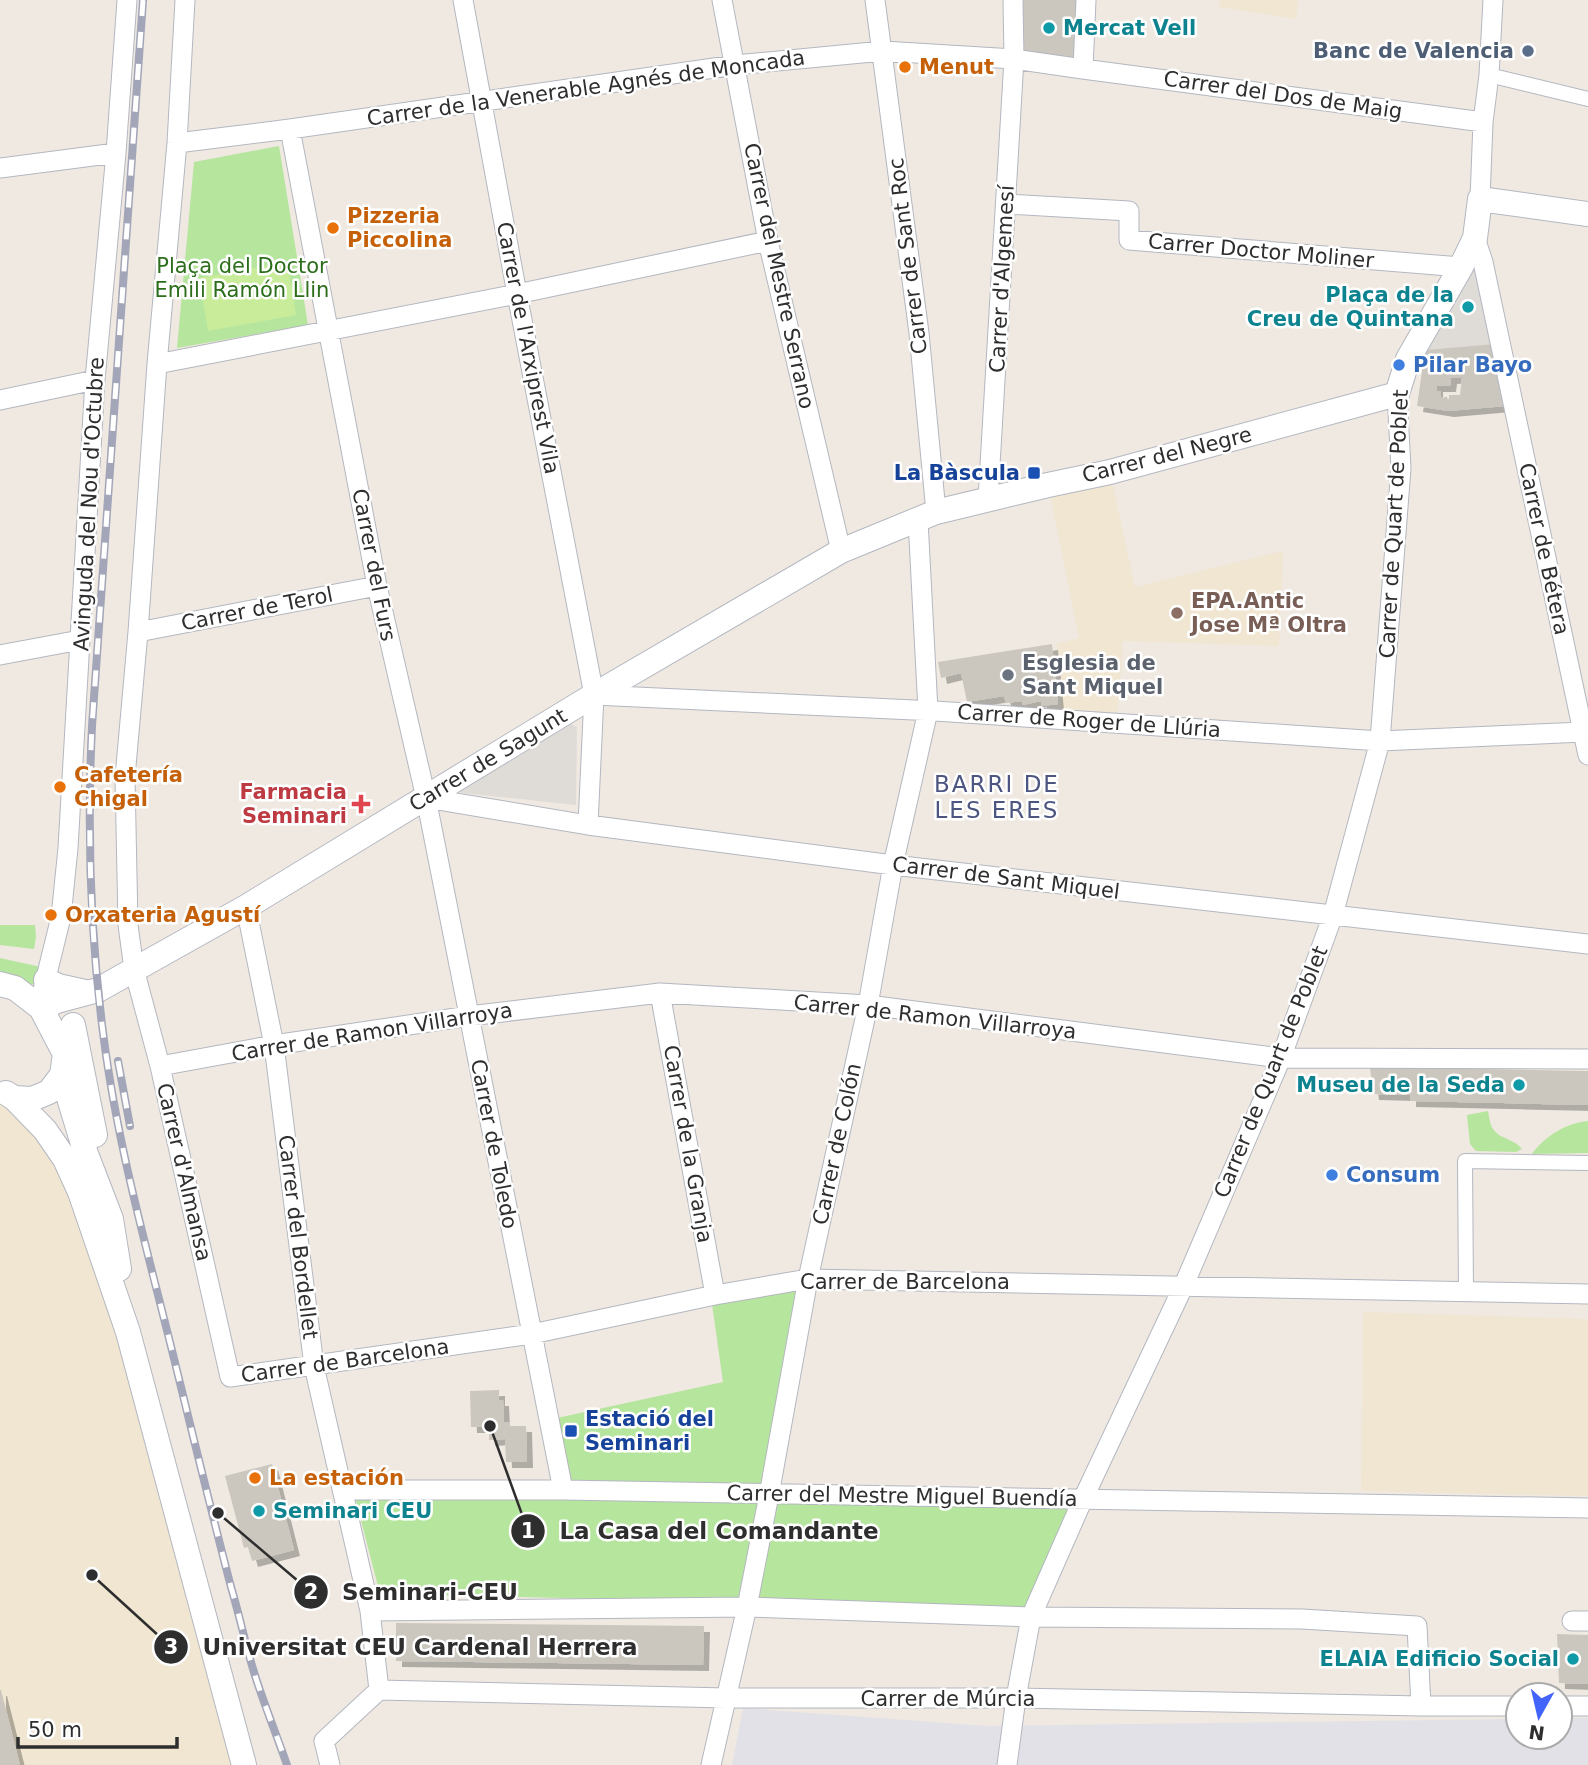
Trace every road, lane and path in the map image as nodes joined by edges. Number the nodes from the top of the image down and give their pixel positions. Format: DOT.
graph roads {
  1 [pos="127,0"];
  2 [pos="185,0"];
  3 [pos="463,0"];
  4 [pos="722,0"];
  5 [pos="875,0"];
  6 [pos="1013,0"];
  7 [pos="1086,0"];
  8 [pos="1493,0"];
  9 [pos="883,51"];
  10 [pos="1014,59"];
  11 [pos="735,65"];
  12 [pos="1083,69"];
  13 [pos="1489,75"];
  14 [pos="1588,99"];
  15 [pos="481,101"];
  16 [pos="1483,122"];
  17 [pos="290,129"];
  18 [pos="177,143"];
  19 [pos="116,153"];
  20 [pos="0,168"];
  21 [pos="1480,199"];
  22 [pos="1006,204"];
  23 [pos="1588,214"];
  24 [pos="1475,238"];
  25 [pos="768,241"];
  26 [pos="1461,267"];
  27 [pos="517,294"];
  28 [pos="329,330"];
  29 [pos="157,364"];
  30 [pos="95,380"];
  31 [pos="1397,394"];
  32 [pos="0,400"];
  33 [pos="988,499"];
  34 [pos="927,516"];
  35 [pos="841,551"];
  36 [pos="377,586"];
  37 [pos="138,632"];
  38 [pos="80,640"];
  39 [pos="0,655"];
  40 [pos="594,695"];
  41 [pos="928,711"];
  42 [pos="1586,732"];
  43 [pos="1380,741"];
  44 [pos="1588,755"];
  45 [pos="426,798"];
  46 [pos="588,825"];
  47 [pos="893,865"];
  48 [pos="246,907"];
  49 [pos="1333,915"];
  50 [pos="1588,944"];
  51 [pos="134,969"];
  52 [pos="46,981"];
  53 [pos="0,984"];
  54 [pos="92,991"];
  55 [pos="660,993"];
  56 [pos="867,1005"];
  57 [pos="40,1007"];
  58 [pos="469,1016"];
  59 [pos="74,1026"];
  60 [pos="274,1045"];
  61 [pos="1281,1058"];
  62 [pos="1588,1059"];
  63 [pos="63,1064"];
  64 [pos="160,1066"];
  65 [pos="7,1094"];
  66 [pos="1588,1163"];
  67 [pos="111,1219"];
  68 [pos="808,1279"];
  69 [pos="1184,1285"];
  70 [pos="1466,1292"];
  71 [pos="1588,1294"];
  72 [pos="715,1295"];
  73 [pos="128,1332"];
  74 [pos="532,1334"];
  75 [pos="314,1366"];
  76 [pos="230,1377"];
  77 [pos="342,1490"];
  78 [pos="563,1490"];
  79 [pos="769,1494"];
  80 [pos="1083,1499"];
  81 [pos="1588,1508"];
  82 [pos="747,1607"];
  83 [pos="370,1611"];
  84 [pos="1031,1617"];
  85 [pos="379,1690"];
  86 [pos="727,1698"];
  87 [pos="1016,1698"];
  88 [pos="1420,1706"];
  89 [pos="1504,1706"];
  90 [pos="244,1765"];
  91 [pos="330,1765"];
  92 [pos="712,1765"];
  93 [pos="1007,1765"];
  1 -- 19 [label="street, Avinguda del Nou d'Octubre"];
  2 -- 18 [label="street"];
  3 -- 15 [label="street, Carrer de l'Arxiprest Vila"];
  4 -- 11 [label="street, Carrer del Mestre Serrano"];
  5 -- 9 [label="street, Carrer de Sant Roc"];
  6 -- 10 [label="street, Carrer d'Algemesí"];
  7 -- 12 [label="street"];
  8 -- 13 [label="street"];
  9 -- 10 [label="street, Carrer de la Venerable Agnés de Moncada"];
  9 -- 11 [label="street, Carrer de la Venerable Agnés de Moncada"];
  9 -- 34 [label="street, Carrer de Sant Roc"];
  10 -- 12 [label="street, Carrer del Dos de Maig"];
  10 -- 22 [label="street, Carrer d'Algemesí"];
  11 -- 15 [label="street, Carrer de la Venerable Agnés de Moncada"];
  11 -- 25 [label="street, Carrer del Mestre Serrano"];
  12 -- 16 [label="street, Carrer del Dos de Maig"];
  13 -- 14 [label="street"];
  13 -- 16 [label="street"];
  15 -- 17 [label="street, Carrer de la Venerable Agnés de Moncada"];
  15 -- 27 [label="street, Carrer de l'Arxiprest Vila"];
  16 -- 21 [label="street"];
  17 -- 18 [label="street"];
  17 -- 28 [label="street"];
  18 -- 29 [label="street"];
  19 -- 20 [label="street"];
  19 -- 30 [label="street, Avinguda del Nou d'Octubre"];
  21 -- 23 [label="street"];
  21 -- 24 [label="street"];
  22 -- 26 [label="street, Carrer Doctor Moliner"];
  22 -- 33 [label="street, Carrer d'Algemesí"];
  24 -- 26 [label="street"];
  24 -- 42 [label="street, Carrer de Bétera"];
  25 -- 27 [label="street"];
  25 -- 35 [label="street, Carrer del Mestre Serrano"];
  26 -- 31 [label="street, Carrer de Quart de Poblet"];
  27 -- 28 [label="street"];
  27 -- 40 [label="street, Carrer de l'Arxiprest Vila"];
  28 -- 29 [label="street"];
  28 -- 36 [label="street, Carrer del Furs"];
  29 -- 37 [label="street"];
  30 -- 32 [label="street"];
  30 -- 38 [label="street, Avinguda del Nou d'Octubre"];
  31 -- 33 [label="street, Carrer del Negre"];
  31 -- 43 [label="street, Carrer de Quart de Poblet"];
  33 -- 34 [label="street, Carrer del Negre"];
  34 -- 35 [label="street, Carrer de Sagunt"];
  34 -- 41 [label="street, Carrer de Colón"];
  35 -- 40 [label="street, Carrer de Sagunt"];
  36 -- 37 [label="street, Carrer de Terol"];
  36 -- 45 [label="street, Carrer del Furs"];
  37 -- 51 [label="street"];
  38 -- 39 [label="street"];
  38 -- 52 [label="street, Avinguda del Nou d'Octubre"];
  40 -- 41 [label="street, Carrer de Roger de Llúria"];
  40 -- 45 [label="street, Carrer de Sagunt"];
  40 -- 46 [label="street, Carrer de l'Arxiprest Vila"];
  41 -- 43 [label="street, Carrer de Roger de Llúria"];
  41 -- 47 [label="street, Carrer de Colón"];
  42 -- 43 [label="street, Carrer de Roger de Llúria"];
  42 -- 44 [label="street, Carrer de Bétera"];
  43 -- 49 [label="street, Carrer de Quart de Poblet"];
  45 -- 46 [label="street, Carrer de Sant Miquel"];
  45 -- 48 [label="street, Carrer de Sagunt"];
  45 -- 58 [label="street, Carrer de Toledo"];
  46 -- 47 [label="street, Carrer de Sant Miquel"];
  47 -- 49 [label="street, Carrer de Sant Miquel"];
  47 -- 56 [label="street, Carrer de Colón"];
  48 -- 51 [label="street, Carrer de Sagunt"];
  48 -- 60 [label="street, Carrer del Bordellet"];
  49 -- 50 [label="street, Carrer de Sant Miquel"];
  49 -- 61 [label="street, Carrer de Quart de Poblet"];
  51 -- 54 [label="street, Carrer de Sagunt"];
  51 -- 64 [label="street, Carrer d'Almansa"];
  52 -- 54 [label="street"];
  52 -- 57 [label="street, Avinguda del Nou d'Octubre"];
  53 -- 57 [label="street"];
  54 -- 57 [label="street, Carrer de Sagunt"];
  54 -- 59 [label="street"];
  55 -- 56 [label="street, Carrer de Ramon Villarroya"];
  55 -- 58 [label="street, Carrer de Ramon Villarroya"];
  55 -- 72 [label="street, Carrer de la Granja"];
  56 -- 61 [label="street, Carrer de Ramon Villarroya"];
  56 -- 68 [label="street, Carrer de Colón"];
  57 -- 63 [label="street"];
  58 -- 60 [label="street, Carrer de Ramon Villarroya"];
  58 -- 74 [label="street, Carrer de Toledo"];
  59 -- 63 [label="street"];
  59 -- 67 [label="street"];
  60 -- 64 [label="street, Carrer de Ramon Villarroya"];
  60 -- 75 [label="street, Carrer del Bordellet"];
  61 -- 62 [label="street, Carrer de Ramon Villarroya"];
  61 -- 69 [label="street, Carrer de Quart de Poblet"];
  63 -- 65 [label="street"];
  63 -- 67 [label="street"];
  64 -- 76 [label="street, Carrer d'Almansa"];
  65 -- 73 [label="street"];
  66 -- 70 [label="street"];
  67 -- 73 [label="street"];
  68 -- 69 [label="street, Carrer de Barcelona"];
  68 -- 72 [label="street, Carrer de Barcelona"];
  68 -- 79 [label="street, Carrer de Colón"];
  69 -- 70 [label="street, Carrer de Barcelona"];
  69 -- 80 [label="street, Carrer de Quart de Poblet"];
  70 -- 71 [label="street, Carrer de Barcelona"];
  72 -- 74 [label="street, Carrer de Barcelona"];
  73 -- 90 [label="street"];
  74 -- 75 [label="street, Carrer de Barcelona"];
  74 -- 78 [label="street, Carrer de Toledo"];
  75 -- 76 [label="street, Carrer de Barcelona"];
  75 -- 77 [label="street, Carrer del Bordellet"];
  77 -- 78 [label="street, Carrer del Mestre Miguel Buendía"];
  77 -- 83 [label="street, Carrer del Bordellet"];
  78 -- 79 [label="street, Carrer del Mestre Miguel Buendía"];
  79 -- 80 [label="street, Carrer del Mestre Miguel Buendía"];
  79 -- 82 [label="street, Carrer de Colón"];
  80 -- 81 [label="street, Carrer del Mestre Miguel Buendía"];
  80 -- 84 [label="street, Carrer de Quart de Poblet"];
  82 -- 83 [label="street"];
  82 -- 84 [label="street"];
  82 -- 86 [label="street, Carrer de Colón"];
  83 -- 85 [label="street, Carrer del Bordellet"];
  84 -- 87 [label="street, Carrer de Quart de Poblet"];
  84 -- 88 [label="street"];
  85 -- 86 [label="street, Carrer de Múrcia"];
  85 -- 91 [label="street"];
  86 -- 87 [label="street, Carrer de Múrcia"];
  86 -- 92 [label="street, Carrer de Colón"];
  87 -- 88 [label="street, Carrer de Múrcia"];
  87 -- 93 [label="street, Carrer de Quart de Poblet"];
  88 -- 89 [label="street, Carrer de Múrcia"];
}
